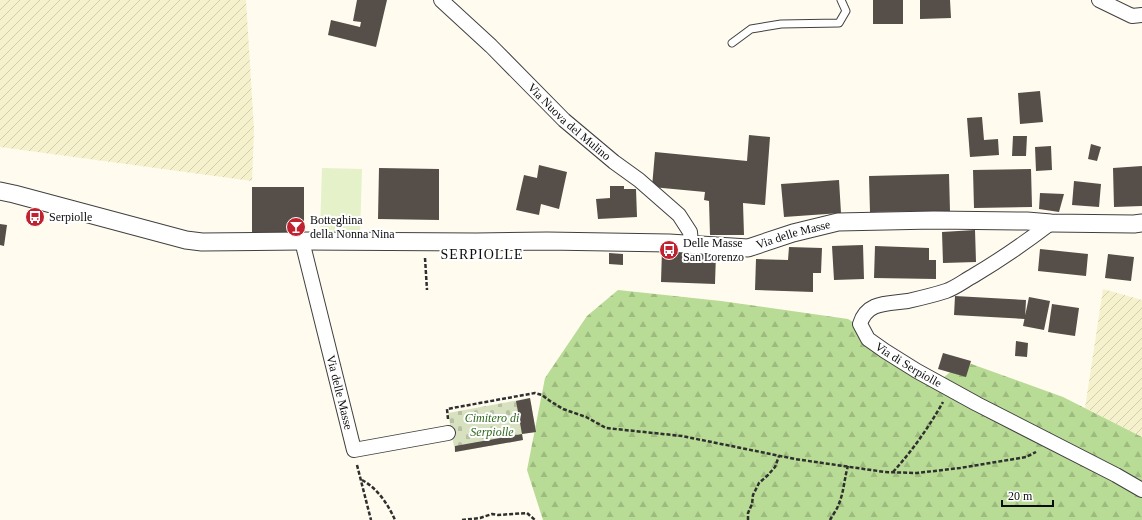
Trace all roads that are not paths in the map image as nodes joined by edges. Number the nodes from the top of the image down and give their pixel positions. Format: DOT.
graph roads {
  1 [pos="441,0"];
  2 [pos="842,0"];
  3 [pos="1099,0"];
  4 [pos="1142,15"];
  5 [pos="732,43"];
  6 [pos="0,191"];
  7 [pos="1051,223"];
  8 [pos="1142,223"];
  9 [pos="302,241"];
  10 [pos="691,244"];
  11 [pos="448,433"];
  12 [pos="1142,490"];
  1 -- 10 [label="street, Via Nuova del Mulino"];
  2 -- 5 [label="lane"];
  3 -- 4 [label="street"];
  6 -- 9 [label="street, Via delle Masse"];
  7 -- 8 [label="street, Via delle Masse"];
  7 -- 10 [label="street, Via delle Masse"];
  7 -- 12 [label="street, Via di Serpiolle"];
  9 -- 10 [label="street, Via delle Masse"];
  9 -- 11 [label="street, Via delle Masse"];
}
